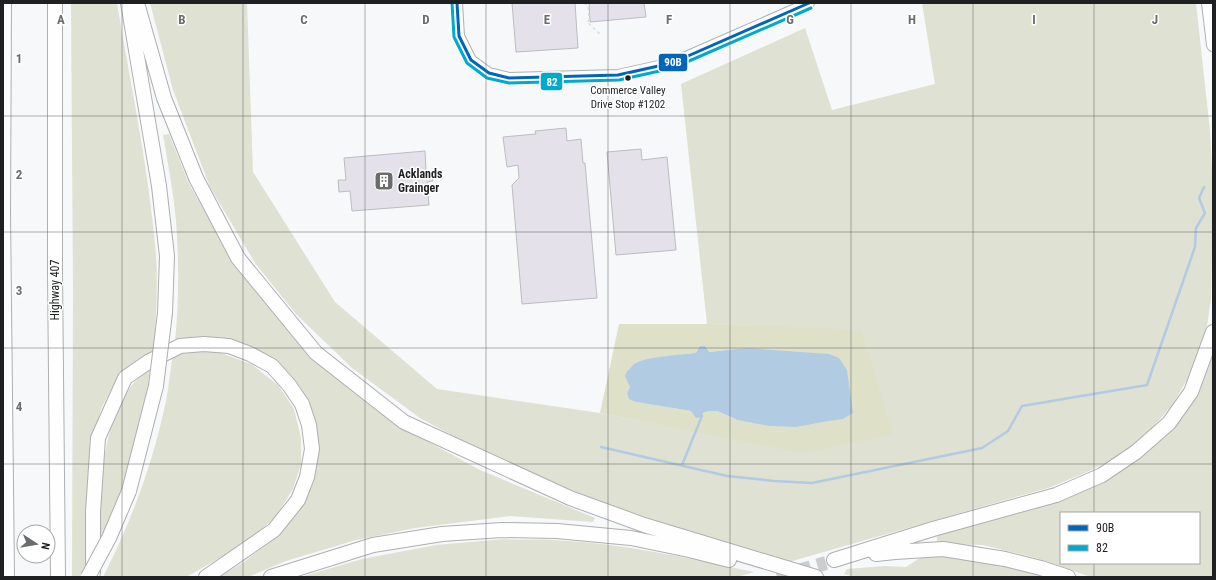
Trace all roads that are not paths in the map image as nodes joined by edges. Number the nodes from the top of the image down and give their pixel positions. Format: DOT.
graph roads {
  1 [pos="4,3"];
  2 [pos="55,3"];
  3 [pos="128,3"];
  4 [pos="137,3"];
  5 [pos="457,3"];
  6 [pos="808,3"];
  7 [pos="1208,3"];
  8 [pos="1213,45"];
  9 [pos="1213,332"];
  10 [pos="7,577"];
  11 [pos="58,577"];
  12 [pos="88,577"];
  13 [pos="93,577"];
  14 [pos="206,577"];
  15 [pos="271,577"];
  16 [pos="803,577"];
  17 [pos="816,577"];
  18 [pos="1068,577"];
  1 -- 10 [label="highway"];
  2 -- 11 [label="highway, Highway 407"];
  3 -- 12 [label="highway, bridge"];
  4 -- 17 [label="highway"];
  5 -- 6 [label="street"];
  7 -- 8 [label="main road"];
  9 -- 18 [label="highway"];
  13 -- 14 [label="highway"];
  15 -- 16 [label="highway"];
}
